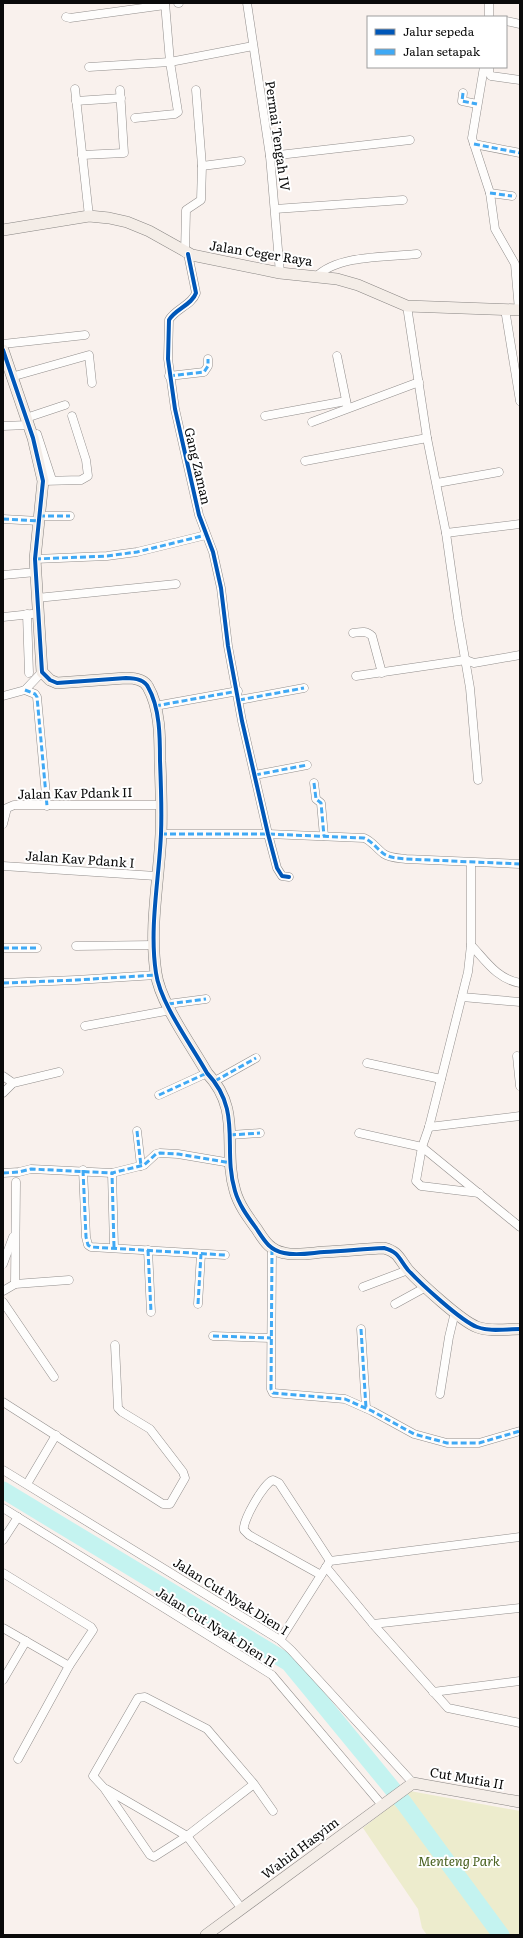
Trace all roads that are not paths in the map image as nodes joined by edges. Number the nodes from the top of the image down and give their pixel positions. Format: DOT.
graph roads {
  1 [pos="247,3"];
  2 [pos="489,3"];
  3 [pos="165,4"];
  4 [pos="489,16"];
  5 [pos="66,17"];
  6 [pos="507,21"];
  7 [pos="520,24"];
  8 [pos="253,46"];
  9 [pos="172,61"];
  10 [pos="88,67"];
  11 [pos="484,68"];
  12 [pos="488,68"];
  13 [pos="520,80"];
  14 [pos="75,89"];
  15 [pos="196,90"];
  16 [pos="463,93"];
  17 [pos="76,101"];
  18 [pos="478,104"];
  19 [pos="135,118"];
  20 [pos="410,140"];
  21 [pos="474,144"];
  22 [pos="520,153"];
  23 [pos="82,155"];
  24 [pos="270,156"];
  25 [pos="241,161"];
  26 [pos="202,166"];
  27 [pos="490,193"];
  28 [pos="512,196"];
  29 [pos="403,200"];
  30 [pos="275,209"];
  31 [pos="89,216"];
  32 [pos="3,230"];
  33 [pos="417,254"];
  34 [pos="191,255"];
  35 [pos="280,273"];
  36 [pos="316,277"];
  37 [pos="407,306"];
  38 [pos="505,309"];
  39 [pos="519,310"];
  40 [pos="85,335"];
  41 [pos="3,344"];
  42 [pos="3,350"];
  43 [pos="3,353"];
  44 [pos="338,356"];
  45 [pos="208,359"];
  46 [pos="169,376"];
  47 [pos="11,377"];
  48 [pos="92,382"];
  49 [pos="418,382"];
  50 [pos="520,400"];
  51 [pos="347,404"];
  52 [pos="65,405"];
  53 [pos="72,416"];
  54 [pos="265,416"];
  55 [pos="29,422"];
  56 [pos="312,422"];
  57 [pos="3,426"];
  58 [pos="427,438"];
  59 [pos="305,461"];
  60 [pos="499,472"];
  61 [pos="47,481"];
  62 [pos="437,483"];
  63 [pos="70,516"];
  64 [pos="3,519"];
  65 [pos="39,519"];
  66 [pos="520,524"];
  67 [pos="446,533"];
  68 [pos="206,535"];
  69 [pos="36,559"];
  70 [pos="36,572"];
  71 [pos="3,575"];
  72 [pos="176,584"];
  73 [pos="37,598"];
  74 [pos="33,613"];
  75 [pos="3,617"];
  76 [pos="353,632"];
  77 [pos="520,655"];
  78 [pos="466,660"];
  79 [pos="42,672"];
  80 [pos="29,673"];
  81 [pos="382,673"];
  82 [pos="356,676"];
  83 [pos="304,688"];
  84 [pos="25,690"];
  85 [pos="238,690"];
  86 [pos="3,696"];
  87 [pos="239,700"];
  88 [pos="155,706"];
  89 [pos="307,765"];
  90 [pos="255,775"];
  91 [pos="478,780"];
  92 [pos="314,783"];
  93 [pos="161,805"];
  94 [pos="47,806"];
  95 [pos="3,824"];
  96 [pos="161,834"];
  97 [pos="268,834"];
  98 [pos="324,836"];
  99 [pos="472,863"];
  100 [pos="520,864"];
  101 [pos="3,866"];
  102 [pos="156,876"];
  103 [pos="289,877"];
  104 [pos="154,945"];
  105 [pos="471,945"];
  106 [pos="76,946"];
  107 [pos="3,948"];
  108 [pos="37,948"];
  109 [pos="156,974"];
  110 [pos="520,982"];
  111 [pos="3,983"];
  112 [pos="462,997"];
  113 [pos="206,999"];
  114 [pos="520,1002"];
  115 [pos="169,1007"];
  116 [pos="85,1026"];
  117 [pos="517,1056"];
  118 [pos="256,1058"];
  119 [pos="367,1063"];
  120 [pos="59,1072"];
  121 [pos="3,1076"];
  122 [pos="211,1077"];
  123 [pos="441,1079"];
  124 [pos="13,1083"];
  125 [pos="520,1086"];
  126 [pos="3,1093"];
  127 [pos="159,1095"];
  128 [pos="520,1116"];
  129 [pos="429,1127"];
  130 [pos="137,1131"];
  131 [pos="260,1133"];
  132 [pos="359,1133"];
  133 [pos="230,1135"];
  134 [pos="422,1148"];
  135 [pos="231,1163"];
  136 [pos="142,1166"];
  137 [pos="83,1170"];
  138 [pos="3,1173"];
  139 [pos="112,1173"];
  140 [pos="16,1182"];
  141 [pos="479,1193"];
  142 [pos="520,1227"];
  143 [pos="16,1230"];
  144 [pos="114,1247"];
  145 [pos="272,1249"];
  146 [pos="148,1250"];
  147 [pos="201,1254"];
  148 [pos="225,1255"];
  149 [pos="3,1264"];
  150 [pos="408,1270"];
  151 [pos="69,1280"];
  152 [pos="15,1284"];
  153 [pos="363,1287"];
  154 [pos="426,1287"];
  155 [pos="3,1291"];
  156 [pos="3,1302"];
  157 [pos="198,1304"];
  158 [pos="396,1304"];
  159 [pos="151,1312"];
  160 [pos="455,1312"];
  161 [pos="361,1328"];
  162 [pos="520,1329"];
  163 [pos="212,1336"];
  164 [pos="271,1338"];
  165 [pos="115,1345"];
  166 [pos="54,1378"];
  167 [pos="440,1394"];
  168 [pos="3,1402"];
  169 [pos="366,1408"];
  170 [pos="520,1431"];
  171 [pos="56,1435"];
  172 [pos="3,1470"];
  173 [pos="27,1484"];
  174 [pos="3,1508"];
  175 [pos="18,1518"];
  176 [pos="520,1537"];
  177 [pos="3,1540"];
  178 [pos="328,1564"];
  179 [pos="3,1573"];
  180 [pos="321,1575"];
  181 [pos="520,1608"];
  182 [pos="373,1624"];
  183 [pos="3,1628"];
  184 [pos="280,1640"];
  185 [pos="26,1641"];
  186 [pos="69,1666"];
  187 [pos="5,1669"];
  188 [pos="3,1680"];
  189 [pos="520,1681"];
  190 [pos="433,1692"];
  191 [pos="520,1722"];
  192 [pos="18,1759"];
  193 [pos="411,1783"];
  194 [pos="254,1784"];
  195 [pos="104,1788"];
  196 [pos="520,1802"];
  197 [pos="383,1804"];
  198 [pos="273,1812"];
  199 [pos="187,1836"];
  200 [pos="242,1909"];
  201 [pos="206,1935"];
  1 -- 8 [label="street, Permai Tengah IV"];
  2 -- 4 [label="street"];
  3 -- 5 [label="street"];
  3 -- 9 [label="street"];
  6 -- 7 [label="street"];
  8 -- 9 [label="street"];
  8 -- 24 [label="street, Permai Tengah IV"];
  9 -- 10 [label="street"];
  9 -- 19 [label="street"];
  11 -- 18 [label="street"];
  12 -- 13 [label="street"];
  14 -- 17 [label="street"];
  15 -- 26 [label="street"];
  16 -- 18 [label="street"];
  17 -- 23 [label="street"];
  17 -- 23 [label="street"];
  18 -- 21 [label="street"];
  20 -- 24 [label="street"];
  21 -- 22 [label="street"];
  21 -- 27 [label="street"];
  23 -- 31 [label="street"];
  24 -- 30 [label="street, Permai Tengah IV"];
  25 -- 26 [label="street"];
  26 -- 34 [label="street"];
  27 -- 28 [label="street"];
  27 -- 39 [label="street"];
  29 -- 30 [label="street"];
  30 -- 35 [label="street, Permai Tengah IV"];
  31 -- 32 [label="street, Jalan Ceger Raya"];
  31 -- 34 [label="street, Jalan Ceger Raya"];
  33 -- 36 [label="street"];
  34 -- 35 [label="street, Jalan Ceger Raya"];
  34 -- 46 [label="street, Gang Zaman"];
  35 -- 36 [label="street, Jalan Ceger Raya"];
  36 -- 37 [label="street, Jalan Ceger Raya"];
  37 -- 38 [label="street, Jalan Ceger Raya"];
  37 -- 49 [label="street"];
  38 -- 39 [label="street, Jalan Ceger Raya"];
  38 -- 50 [label="street"];
  40 -- 41 [label="street"];
  42 -- 43 [label="street"];
  43 -- 47 [label="street"];
  44 -- 51 [label="street"];
  45 -- 46 [label="street"];
  46 -- 68 [label="street, Gang Zaman"];
  47 -- 48 [label="street"];
  47 -- 55 [label="street"];
  49 -- 51 [label="street"];
  49 -- 58 [label="street"];
  51 -- 54 [label="street"];
  51 -- 56 [label="street"];
  52 -- 55 [label="street"];
  53 -- 61 [label="street"];
  55 -- 57 [label="street"];
  55 -- 61 [label="street"];
  58 -- 59 [label="street"];
  58 -- 62 [label="street"];
  60 -- 62 [label="street"];
  61 -- 65 [label="street"];
  62 -- 67 [label="street"];
  63 -- 65 [label="street"];
  64 -- 65 [label="street"];
  65 -- 69 [label="street"];
  66 -- 67 [label="street"];
  67 -- 78 [label="street"];
  68 -- 69 [label="street"];
  68 -- 85 [label="street, Gang Zaman"];
  69 -- 70 [label="street"];
  70 -- 71 [label="street"];
  70 -- 73 [label="street"];
  72 -- 73 [label="street"];
  73 -- 74 [label="street"];
  74 -- 75 [label="street"];
  74 -- 79 [label="street"];
  74 -- 80 [label="street"];
  76 -- 81 [label="street"];
  77 -- 78 [label="street"];
  78 -- 81 [label="street"];
  78 -- 91 [label="street"];
  79 -- 84 [label="street"];
  79 -- 88 [label="street"];
  81 -- 82 [label="street"];
  83 -- 87 [label="street"];
  84 -- 86 [label="street"];
  84 -- 94 [label="street"];
  85 -- 87 [label="street, Gang Zaman"];
  85 -- 88 [label="street"];
  87 -- 90 [label="street, Gang Zaman"];
  88 -- 93 [label="street"];
  89 -- 90 [label="street"];
  90 -- 97 [label="street, Gang Zaman"];
  92 -- 98 [label="street"];
  93 -- 94 [label="street, Jalan Kav Pdank II"];
  93 -- 96 [label="street"];
  94 -- 95 [label="street, Jalan Kav Pdank II"];
  96 -- 97 [label="street"];
  96 -- 102 [label="street"];
  97 -- 98 [label="street"];
  97 -- 103 [label="street, Gang Zaman"];
  98 -- 99 [label="street"];
  99 -- 100 [label="street"];
  99 -- 105 [label="street"];
  101 -- 102 [label="street, Jalan Kav Pdank I"];
  102 -- 104 [label="street"];
  104 -- 106 [label="street"];
  104 -- 109 [label="street"];
  105 -- 110 [label="street"];
  105 -- 112 [label="street"];
  107 -- 108 [label="street"];
  109 -- 111 [label="street"];
  109 -- 115 [label="street"];
  112 -- 114 [label="street"];
  112 -- 123 [label="street"];
  113 -- 115 [label="street"];
  115 -- 116 [label="street"];
  115 -- 122 [label="street"];
  117 -- 125 [label="street"];
  118 -- 122 [label="street"];
  119 -- 123 [label="street"];
  120 -- 124 [label="street"];
  121 -- 124 [label="street"];
  122 -- 127 [label="street"];
  122 -- 133 [label="street"];
  123 -- 129 [label="street"];
  124 -- 126 [label="street"];
  128 -- 129 [label="street"];
  129 -- 134 [label="street"];
  130 -- 136 [label="street"];
  131 -- 133 [label="street"];
  132 -- 134 [label="street"];
  133 -- 135 [label="street"];
  134 -- 141 [label="street"];
  134 -- 141 [label="street"];
  135 -- 136 [label="street"];
  135 -- 145 [label="street"];
  136 -- 139 [label="street"];
  137 -- 138 [label="street"];
  137 -- 139 [label="street"];
  137 -- 144 [label="street"];
  139 -- 144 [label="street"];
  140 -- 143 [label="street"];
  141 -- 142 [label="street"];
  143 -- 149 [label="street"];
  143 -- 152 [label="street"];
  144 -- 146 [label="street"];
  145 -- 150 [label="street"];
  145 -- 164 [label="street"];
  146 -- 147 [label="street"];
  146 -- 159 [label="street"];
  147 -- 148 [label="street"];
  147 -- 157 [label="street"];
  150 -- 153 [label="street"];
  150 -- 154 [label="street"];
  151 -- 152 [label="street"];
  152 -- 155 [label="street"];
  154 -- 158 [label="street"];
  154 -- 160 [label="street"];
  156 -- 166 [label="street"];
  160 -- 162 [label="street"];
  160 -- 167 [label="street"];
  161 -- 169 [label="street"];
  163 -- 164 [label="street"];
  164 -- 169 [label="street"];
  165 -- 171 [label="street"];
  168 -- 171 [label="street"];
  169 -- 170 [label="street"];
  171 -- 173 [label="street"];
  172 -- 173 [label="street, Jalan Cut Nyak Dien I"];
  173 -- 184 [label="street, Jalan Cut Nyak Dien I"];
  174 -- 175 [label="street, Jalan Cut Nyak Dien II"];
  175 -- 177 [label="street"];
  175 -- 197 [label="street, Jalan Cut Nyak Dien II"];
  176 -- 178 [label="street"];
  178 -- 180 [label="street"];
  178 -- 180 [label="street"];
  178 -- 182 [label="street"];
  179 -- 186 [label="street"];
  180 -- 184 [label="street"];
  181 -- 182 [label="street"];
  182 -- 190 [label="street"];
  183 -- 185 [label="street"];
  184 -- 193 [label="street, Jalan Cut Nyak Dien I"];
  185 -- 186 [label="street"];
  185 -- 187 [label="street"];
  186 -- 192 [label="street"];
  187 -- 188 [label="street"];
  189 -- 190 [label="street"];
  190 -- 191 [label="street"];
  193 -- 196 [label="street, Cut Mutia II"];
  193 -- 197 [label="street, Wahid Hasyim"];
  194 -- 195 [label="street"];
  194 -- 198 [label="street"];
  194 -- 199 [label="street"];
  195 -- 199 [label="street"];
  195 -- 199 [label="street"];
  197 -- 200 [label="street, Wahid Hasyim"];
  199 -- 200 [label="street"];
  200 -- 201 [label="street, Wahid Hasyim"];
}
